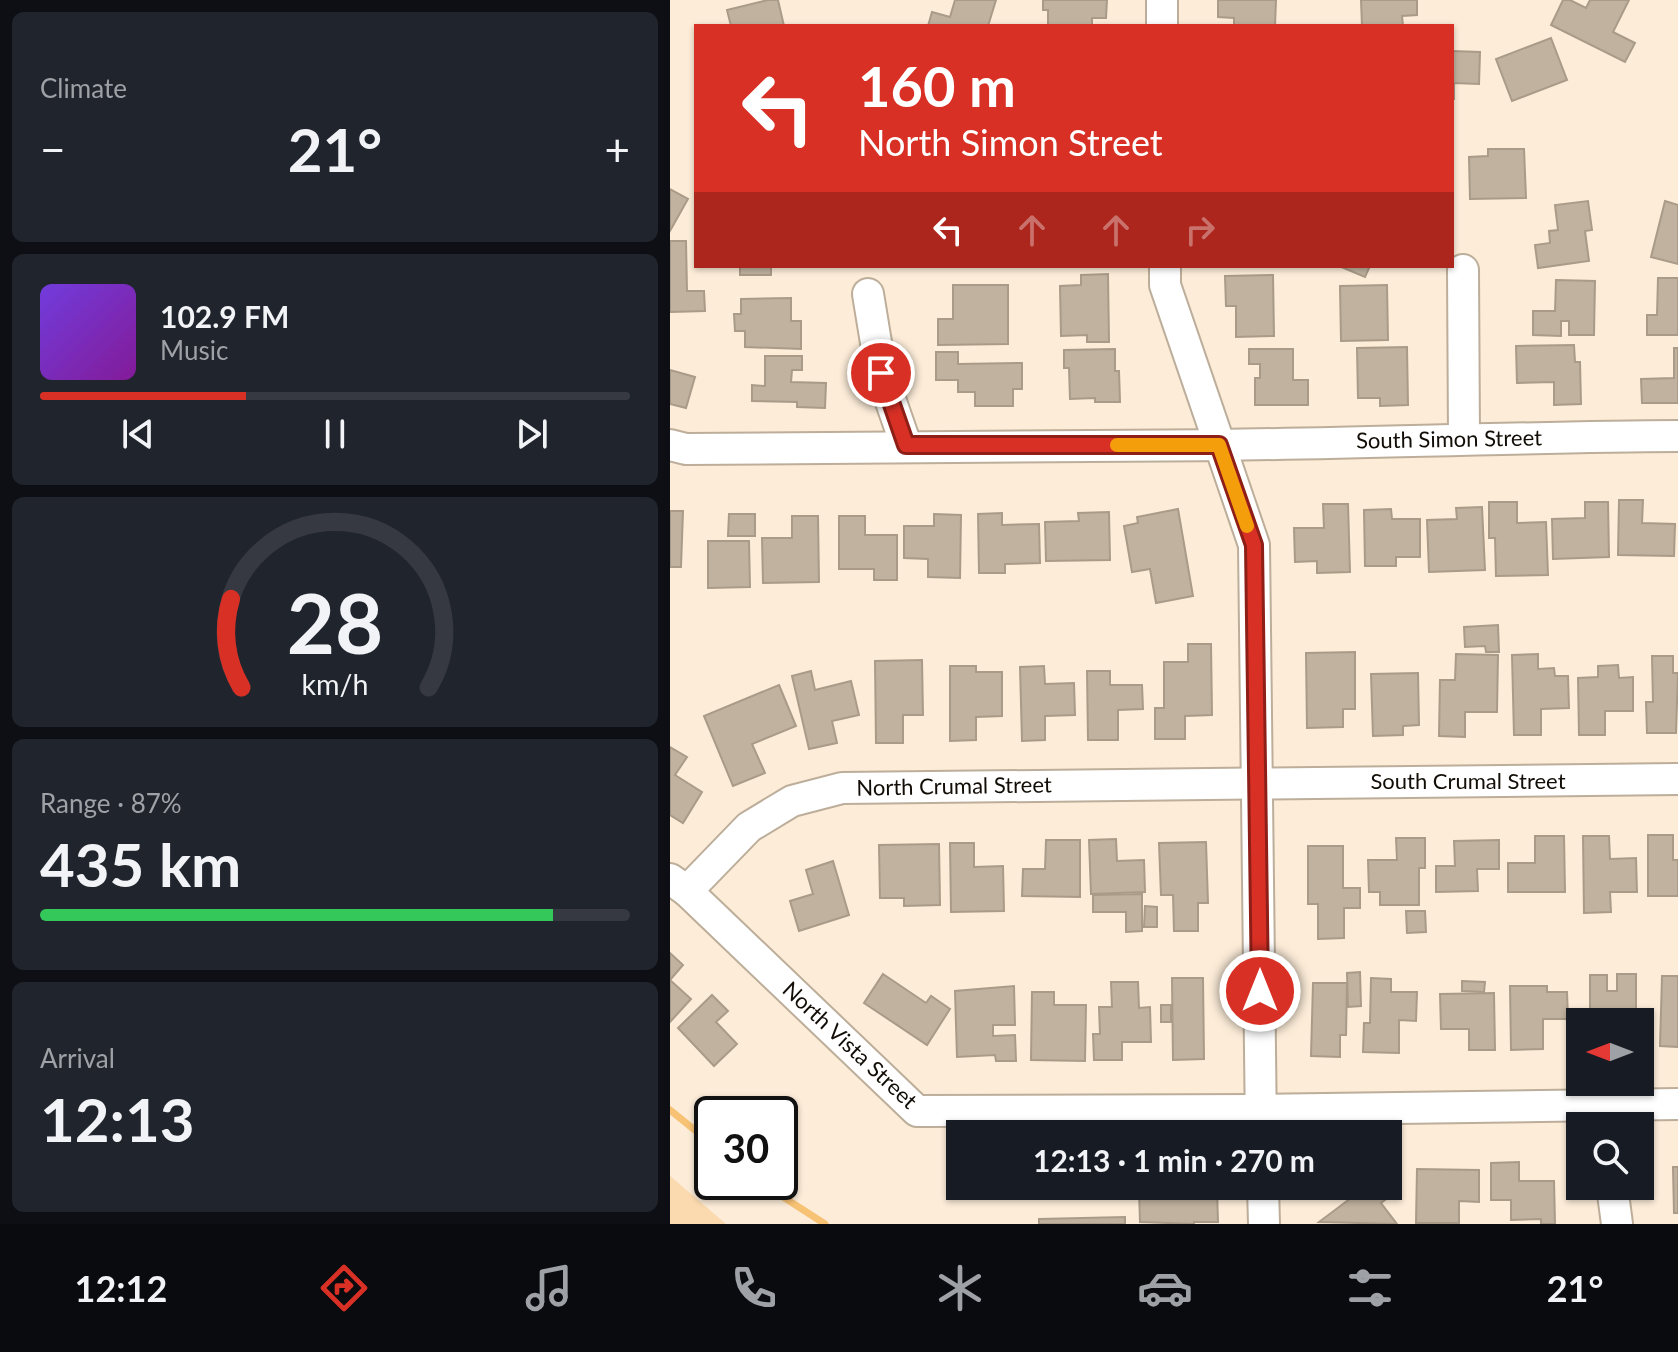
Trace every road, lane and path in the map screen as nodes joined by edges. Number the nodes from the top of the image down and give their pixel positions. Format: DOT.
graph roads {
  1 [pos="1162,0"];
  2 [pos="1162,24"];
  3 [pos="1165,268"];
  4 [pos="1463,270"];
  5 [pos="868,294"];
  6 [pos="1678,436"];
  7 [pos="1464,438"];
  8 [pos="670,445"];
  9 [pos="906,445"];
  10 [pos="1219,445"];
  11 [pos="1678,779"];
  12 [pos="1258,782"];
  13 [pos="679,885"];
  14 [pos="1678,1104"];
  15 [pos="1629,1112"];
  16 [pos="1566,1116"];
  17 [pos="1198,1120"];
  18 [pos="1261,1120"];
  19 [pos="1361,1120"];
  20 [pos="1263,1200"];
  21 [pos="1614,1200"];
  22 [pos="1264,1224"];
  23 [pos="1617,1224"];
  1 -- 2 [label="street"];
  3 -- 10 [label="street"];
  4 -- 7 [label="street"];
  5 -- 9 [label="street"];
  6 -- 7 [label="street, South Simon Street"];
  7 -- 10 [label="street, South Simon Street"];
  8 -- 9 [label="street, South Simon Street"];
  9 -- 10 [label="street, South Simon Street"];
  10 -- 12 [label="street"];
  11 -- 12 [label="street, South Crumal Street"];
  12 -- 13 [label="street, North Crumal Street"];
  12 -- 18 [label="street"];
  13 -- 17 [label="street, North Vista Street"];
  14 -- 15 [label="street, North Vista Street"];
  16 -- 19 [label="street, North Vista Street"];
  20 -- 22 [label="street"];
  21 -- 23 [label="street"];
}
